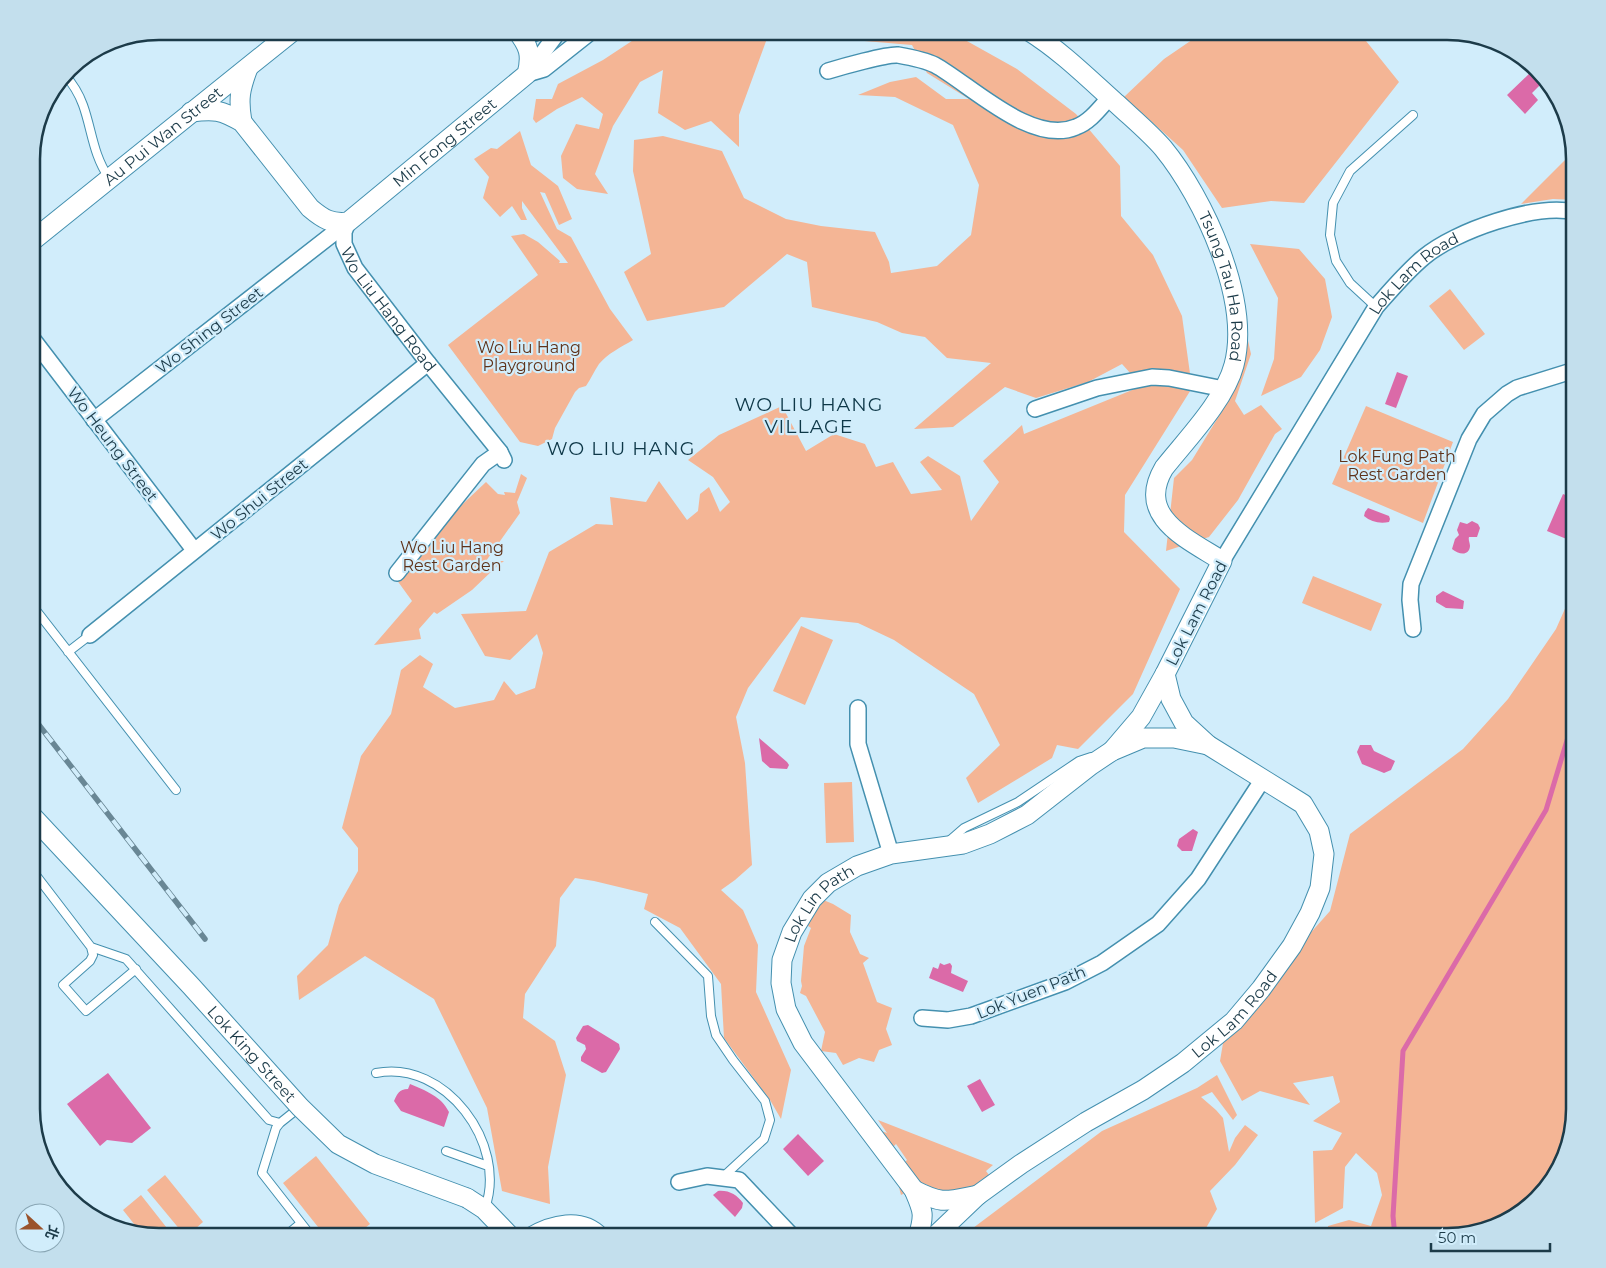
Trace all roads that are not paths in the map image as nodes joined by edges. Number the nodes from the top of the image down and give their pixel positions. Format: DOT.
graph roads {
  1 [pos="282,40"];
  2 [pos="527,40"];
  3 [pos="552,40"];
  4 [pos="581,40"];
  5 [pos="1041,40"];
  6 [pos="249,66"];
  7 [pos="828,71"];
  8 [pos="527,74"];
  9 [pos="69,80"];
  10 [pos="1110,97"];
  11 [pos="191,112"];
  12 [pos="1413,116"];
  13 [pos="242,122"];
  14 [pos="109,178"];
  15 [pos="1566,210"];
  16 [pos="348,222"];
  17 [pos="40,234"];
  18 [pos="325,241"];
  19 [pos="1376,307"];
  20 [pos="40,349"];
  21 [pos="428,363"];
  22 [pos="1566,373"];
  23 [pos="1224,389"];
  24 [pos="1034,409"];
  25 [pos="94,420"];
  26 [pos="194,550"];
  27 [pos="1222,561"];
  28 [pos="396,573"];
  29 [pos="40,615"];
  30 [pos="1413,629"];
  31 [pos="90,635"];
  32 [pos="68,652"];
  33 [pos="1165,674"];
  34 [pos="858,708"];
  35 [pos="1208,745"];
  36 [pos="1112,752"];
  37 [pos="1263,779"];
  38 [pos="176,790"];
  39 [pos="40,825"];
  40 [pos="892,854"];
  41 [pos="40,881"];
  42 [pos="655,922"];
  43 [pos="90,947"];
  44 [pos="136,969"];
  45 [pos="922,1018"];
  46 [pos="376,1073"];
  47 [pos="300,1106"];
  48 [pos="269,1120"];
  49 [pos="280,1123"];
  50 [pos="274,1134"];
  51 [pos="446,1151"];
  52 [pos="488,1166"];
  53 [pos="723,1177"];
  54 [pos="679,1182"];
  55 [pos="914,1190"];
  56 [pos="978,1196"];
  57 [pos="484,1209"];
  58 [pos="301,1223"];
  59 [pos="295,1228"];
  60 [pos="305,1228"];
  61 [pos="502,1228"];
  62 [pos="548,1228"];
  63 [pos="586,1228"];
  64 [pos="784,1228"];
  65 [pos="921,1228"];
  66 [pos="944,1228"];
  1 -- 6 [label="street, Au Pui Wan Street"];
  2 -- 8 [label="street"];
  3 -- 8 [label="street"];
  4 -- 8 [label="street"];
  5 -- 10 [label="street, Tsung Tau Ha Road"];
  6 -- 11 [label="street, Au Pui Wan Street"];
  6 -- 13 [label="street"];
  7 -- 10 [label="street"];
  8 -- 16 [label="street, Min Fong Street"];
  9 -- 14 [label="lane"];
  10 -- 23 [label="street, Tsung Tau Ha Road"];
  11 -- 13 [label="street, Wo Liu Hang Road"];
  11 -- 14 [label="street, Au Pui Wan Street"];
  12 -- 19 [label="lane"];
  13 -- 16 [label="street, Wo Liu Hang Road"];
  14 -- 17 [label="street, Au Pui Wan Street"];
  15 -- 19 [label="street, Lok Lam Road"];
  16 -- 18 [label="street, Min Fong Street"];
  16 -- 21 [label="street, Wo Liu Hang Road"];
  18 -- 25 [label="street, Wo Shing Street"];
  19 -- 27 [label="street, Lok Lam Road"];
  20 -- 25 [label="street, Wo Heung Street"];
  21 -- 26 [label="street, Wo Shui Street"];
  21 -- 28 [label="street, Wo Liu Hang Road"];
  22 -- 30 [label="street"];
  23 -- 24 [label="street"];
  23 -- 27 [label="street, Tsung Tau Ha Road"];
  25 -- 26 [label="street, Wo Heung Street"];
  26 -- 31 [label="street, Wo Shui Street"];
  27 -- 33 [label="street, Lok Lam Road"];
  29 -- 32 [label="lane"];
  31 -- 32 [label="lane"];
  32 -- 38 [label="lane"];
  33 -- 35 [label="street, Lok Lam Road"];
  33 -- 36 [label="street, Lok Lin Path"];
  34 -- 40 [label="street"];
  35 -- 36 [label="street, Lok Lin Path"];
  35 -- 37 [label="street, Lok Lam Road"];
  36 -- 40 [label="street, Lok Lin Path"];
  37 -- 45 [label="street, Lok Yuen Path"];
  37 -- 56 [label="street, Lok Lam Road"];
  39 -- 47 [label="street, Lok King Street, bridge"];
  40 -- 55 [label="street, Lok Lin Path"];
  41 -- 43 [label="lane"];
  42 -- 53 [label="lane"];
  43 -- 44 [label="lane"];
  43 -- 44 [label="lane"];
  44 -- 48 [label="lane"];
  46 -- 52 [label="lane"];
  47 -- 49 [label="lane"];
  47 -- 57 [label="street, Lok King Street, bridge"];
  48 -- 49 [label="lane"];
  48 -- 50 [label="lane"];
  49 -- 50 [label="lane"];
  50 -- 58 [label="lane"];
  51 -- 52 [label="lane"];
  52 -- 57 [label="lane"];
  53 -- 54 [label="street"];
  53 -- 64 [label="street"];
  55 -- 56 [label="street, Lok Lin Path"];
  55 -- 65 [label="street, Lok Lin Path"];
  56 -- 66 [label="street, Lok Lam Road"];
  57 -- 61 [label="street, Lok King Street"];
  58 -- 59 [label="lane"];
  58 -- 60 [label="lane"];
  62 -- 63 [label="street"];
}
